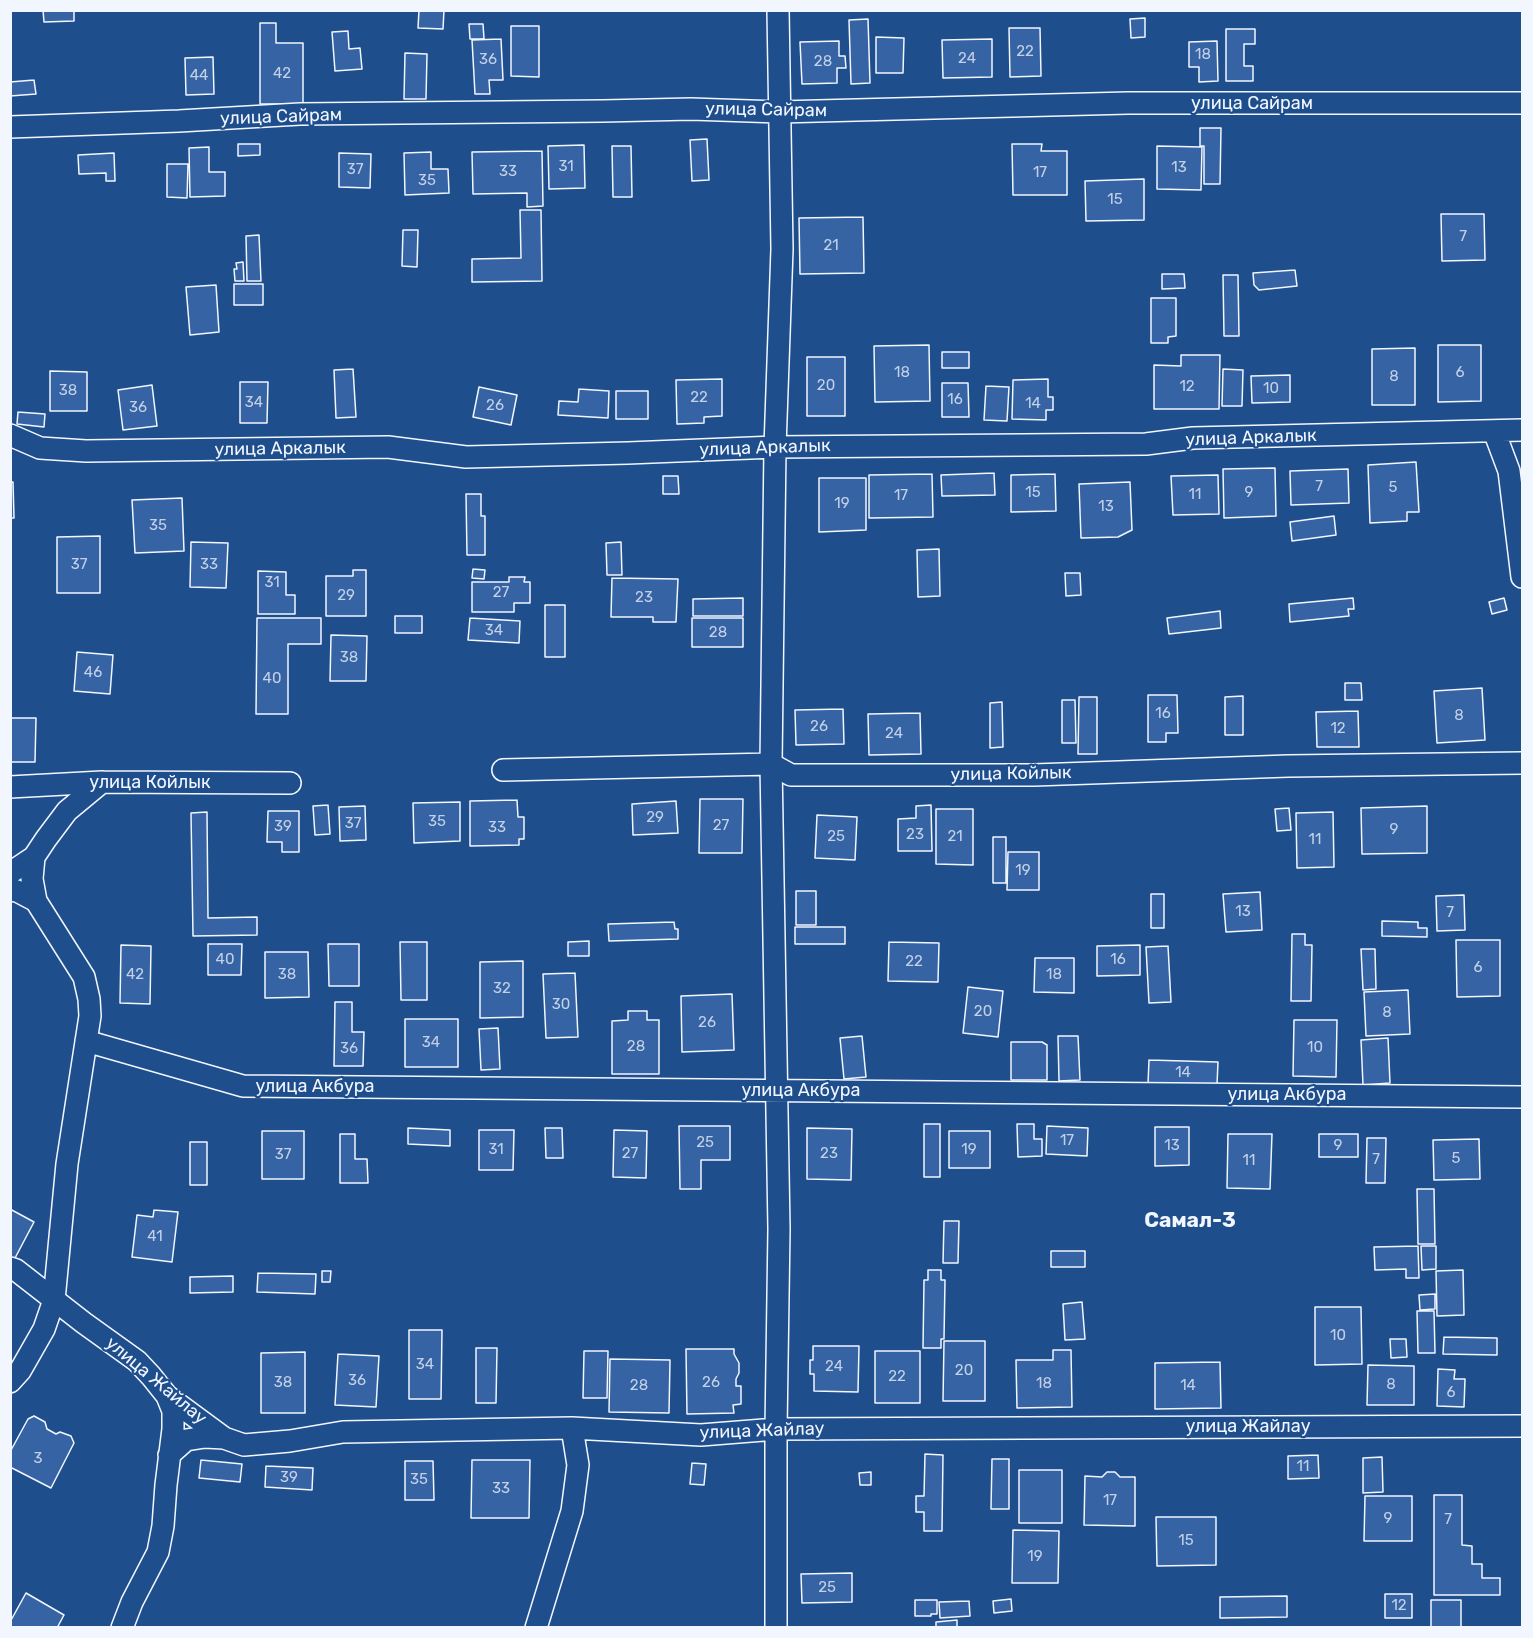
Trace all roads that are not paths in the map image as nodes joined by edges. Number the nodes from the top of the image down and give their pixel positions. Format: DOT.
graph roads {
  1 [pos="778,10"];
  2 [pos="1522,103"];
  3 [pos="779,112"];
  4 [pos="10,127"];
  5 [pos="1522,430"];
  6 [pos="1494,431"];
  7 [pos="10,435"];
  8 [pos="775,447"];
  9 [pos="1522,578"];
  10 [pos="1522,763"];
  11 [pos="771,764"];
  12 [pos="503,771"];
  13 [pos="102,782"];
  14 [pos="290,783"];
  15 [pos="10,787"];
  16 [pos="34,857"];
  17 [pos="10,873"];
  18 [pos="10,890"];
  19 [pos="36,901"];
  20 [pos="86,1041"];
  21 [pos="778,1091"];
  22 [pos="1522,1097"];
  23 [pos="10,1268"];
  24 [pos="54,1300"];
  25 [pos="10,1382"];
  26 [pos="167,1396"];
  27 [pos="1522,1426"];
  28 [pos="572,1428"];
  29 [pos="776,1429"];
  30 [pos="224,1438"];
  31 [pos="169,1455"];
  32 [pos="122,1628"];
  33 [pos="536,1628"];
  34 [pos="776,1628"];
  1 -- 3 [label="street"];
  2 -- 3 [label="street, улица Сайрам"];
  3 -- 4 [label="street, улица Сайрам"];
  3 -- 8 [label="street"];
  5 -- 6 [label="street, улица Аркалык"];
  6 -- 8 [label="street, улица Аркалык"];
  6 -- 9 [label="street"];
  7 -- 8 [label="street, улица Аркалык"];
  8 -- 11 [label="street"];
  10 -- 11 [label="street, улица Койлык"];
  11 -- 12 [label="street, улица Койлык"];
  11 -- 21 [label="street"];
  13 -- 14 [label="street, улица Койлык"];
  13 -- 15 [label="street, улица Койлык"];
  13 -- 16 [label="street"];
  16 -- 17 [label="street"];
  16 -- 19 [label="street"];
  18 -- 19 [label="street"];
  19 -- 20 [label="street"];
  20 -- 21 [label="street, улица Акбура"];
  20 -- 24 [label="street"];
  21 -- 22 [label="street, улица Акбура"];
  21 -- 29 [label="street"];
  23 -- 24 [label="street, улица Жайлау"];
  24 -- 25 [label="street"];
  24 -- 26 [label="street, улица Жайлау"];
  26 -- 30 [label="street, улица Жайлау"];
  26 -- 31 [label="street"];
  27 -- 29 [label="street, улица Жайлау"];
  28 -- 29 [label="street, улица Жайлау"];
  28 -- 30 [label="street, улица Жайлау"];
  28 -- 33 [label="street"];
  29 -- 34 [label="street"];
  30 -- 31 [label="street"];
  31 -- 32 [label="street"];
}
